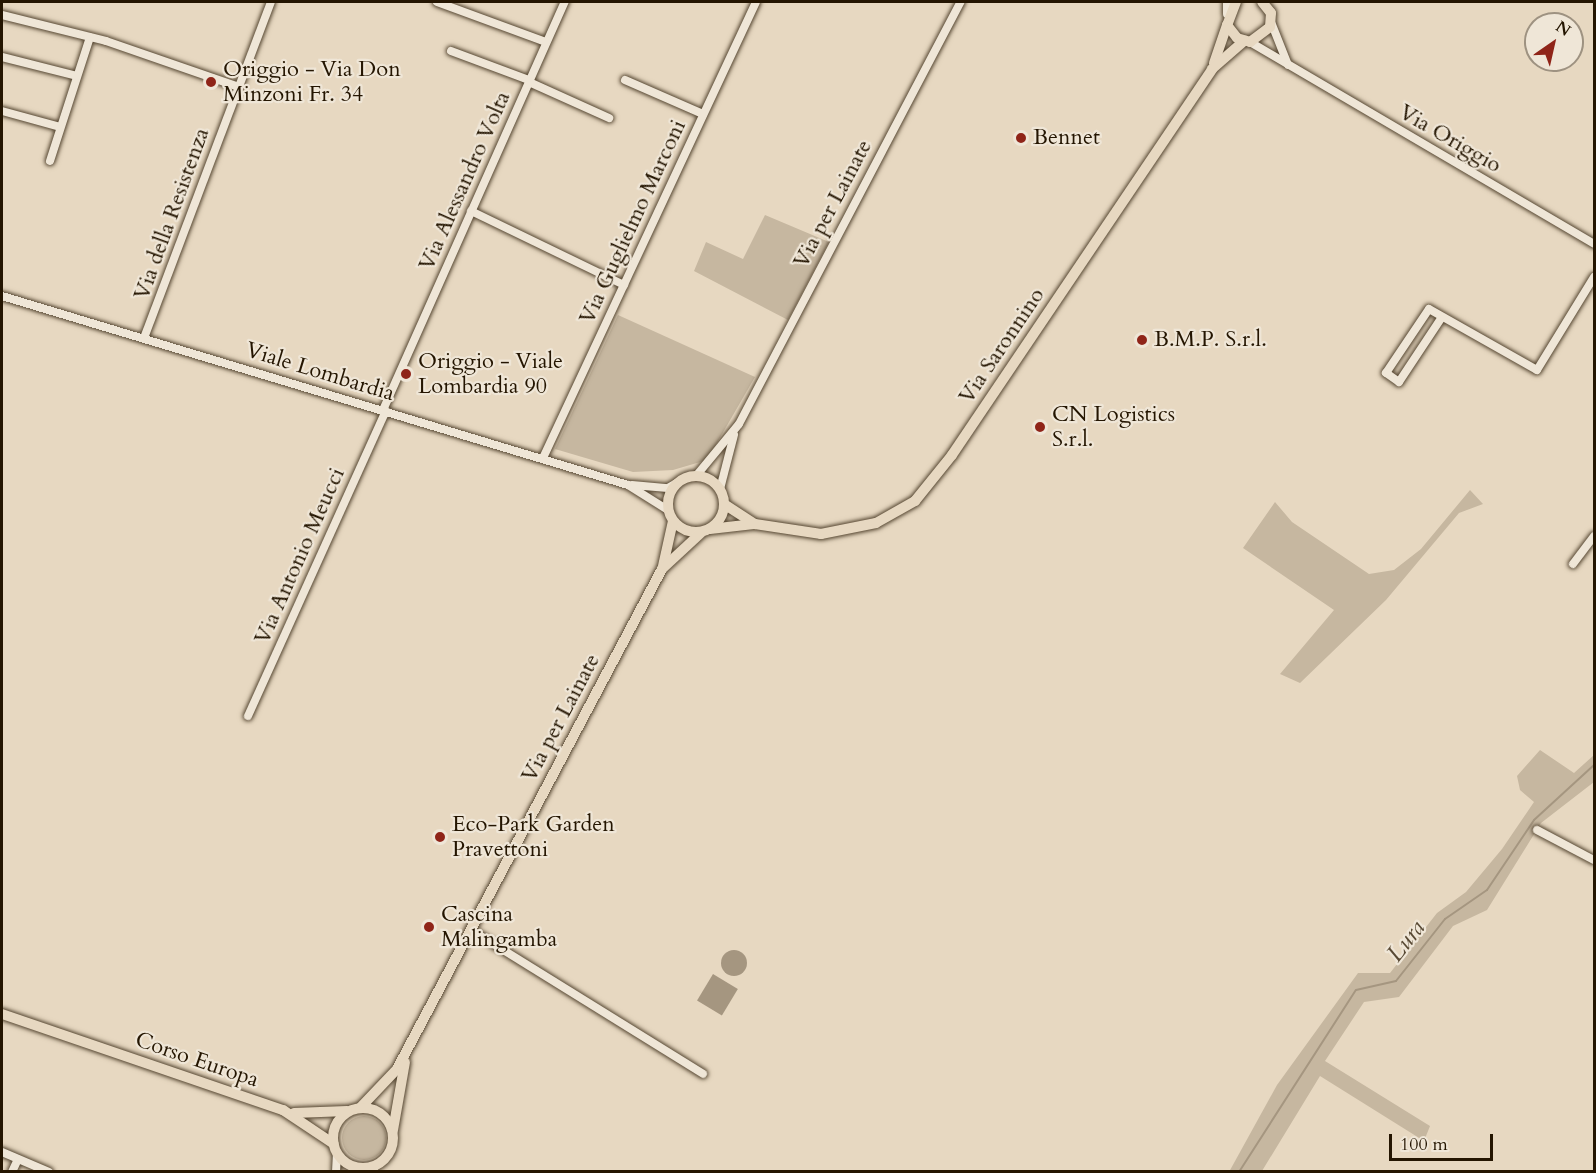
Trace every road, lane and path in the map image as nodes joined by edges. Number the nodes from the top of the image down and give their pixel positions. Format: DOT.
graph roads {
  1 [pos="271,2"];
  2 [pos="437,2"];
  3 [pos="565,2"];
  4 [pos="744,2"];
  5 [pos="961,2"];
  6 [pos="1227,2"];
  7 [pos="1236,2"];
  8 [pos="1265,3"];
  9 [pos="755,4"];
  10 [pos="2,15"];
  11 [pos="1227,20"];
  12 [pos="1271,22"];
  13 [pos="90,37"];
  14 [pos="1247,41"];
  15 [pos="546,42"];
  16 [pos="450,51"];
  17 [pos="2,57"];
  18 [pos="1288,66"];
  19 [pos="1212,69"];
  20 [pos="77,76"];
  21 [pos="625,80"];
  22 [pos="529,81"];
  23 [pos="239,87"];
  24 [pos="2,111"];
  25 [pos="703,114"];
  26 [pos="609,118"];
  27 [pos="60,127"];
  28 [pos="50,161"];
  29 [pos="471,211"];
  30 [pos="1593,240"];
  31 [pos="1594,277"];
  32 [pos="624,285"];
  33 [pos="2,296"];
  34 [pos="1442,317"];
  35 [pos="144,338"];
  36 [pos="385,410"];
  37 [pos="739,424"];
  38 [pos="543,458"];
  39 [pos="696,476"];
  40 [pos="682,480"];
  41 [pos="628,485"];
  42 [pos="720,489"];
  43 [pos="724,504"];
  44 [pos="670,515"];
  45 [pos="754,524"];
  46 [pos="705,530"];
  47 [pos="1594,536"];
  48 [pos="1572,564"];
  49 [pos="662,569"];
  50 [pos="248,716"];
  51 [pos="1537,830"];
  52 [pos="1594,860"];
  53 [pos="471,930"];
  54 [pos="2,1014"];
  55 [pos="2,1020"];
  56 [pos="411,1045"];
  57 [pos="99,1048"];
  58 [pos="703,1074"];
  59 [pos="355,1109"];
  60 [pos="283,1110"];
  61 [pos="393,1131"];
  62 [pos="336,1148"];
  63 [pos="2,1152"];
  64 [pos="18,1159"];
  65 [pos="374,1168"];
  66 [pos="12,1172"];
  67 [pos="49,1172"];
  68 [pos="336,1172"];
  1 -- 23 [label="street, Via della Resistenza"];
  2 -- 15 [label="street"];
  3 -- 15 [label="street, Via Alessandro Volta"];
  4 -- 9 [label="street"];
  5 -- 37 [label="street, Via per Lainate"];
  6 -- 11 [label="street"];
  7 -- 11 [label="main road, Via Saronnino"];
  8 -- 12 [label="main road"];
  9 -- 25 [label="street, Via Guglielmo Marconi"];
  10 -- 13 [label="street"];
  11 -- 14 [label="main road"];
  11 -- 19 [label="main road, Via Saronnino"];
  12 -- 14 [label="main road, Via Saronnino"];
  12 -- 18 [label="street"];
  13 -- 20 [label="street"];
  13 -- 23 [label="street"];
  14 -- 18 [label="street, Via Origgio"];
  14 -- 19 [label="main road, Via Saronnino"];
  15 -- 22 [label="street, Via Alessandro Volta"];
  16 -- 22 [label="street"];
  17 -- 20 [label="street"];
  18 -- 30 [label="street, Via Origgio"];
  19 -- 45 [label="main road, Via Saronnino"];
  20 -- 27 [label="street"];
  21 -- 25 [label="street"];
  22 -- 26 [label="street"];
  22 -- 29 [label="street, Via Alessandro Volta"];
  23 -- 35 [label="street, Via della Resistenza"];
  24 -- 27 [label="street"];
  25 -- 32 [label="street, Via Guglielmo Marconi"];
  27 -- 28 [label="street"];
  29 -- 32 [label="street"];
  29 -- 36 [label="street, Via Alessandro Volta"];
  31 -- 34 [label="street"];
  32 -- 38 [label="street, Via Guglielmo Marconi"];
  33 -- 35 [label="street, Viale Lombardia"];
  34 -- 34 [label="street"];
  35 -- 36 [label="street, Viale Lombardia"];
  36 -- 38 [label="street, Viale Lombardia"];
  36 -- 50 [label="street, Via Antonio Meucci"];
  37 -- 39 [label="street, Via per Lainate"];
  37 -- 42 [label="street, Via per Lainate"];
  38 -- 41 [label="street, Viale Lombardia"];
  39 -- 40 [label="main road"];
  39 -- 42 [label="main road"];
  40 -- 41 [label="street, Viale Lombardia"];
  40 -- 44 [label="main road"];
  41 -- 44 [label="street, Viale Lombardia"];
  42 -- 43 [label="main road"];
  43 -- 45 [label="main road, Via Saronnino"];
  43 -- 46 [label="main road"];
  44 -- 46 [label="main road"];
  44 -- 49 [label="main road, Via per Lainate"];
  45 -- 46 [label="main road, Via Saronnino"];
  46 -- 49 [label="main road, Via per Lainate"];
  47 -- 48 [label="street"];
  49 -- 53 [label="main road, Via per Lainate"];
  51 -- 52 [label="street"];
  53 -- 56 [label="main road, Via per Lainate"];
  53 -- 58 [label="street"];
  54 -- 57 [label="main road, Corso Europa"];
  55 -- 57 [label="main road, Corso Europa"];
  56 -- 59 [label="main road"];
  56 -- 61 [label="main road"];
  57 -- 60 [label="main road, Corso Europa"];
  59 -- 60 [label="main road, Corso Europa"];
  59 -- 61 [label="main road"];
  59 -- 62 [label="main road"];
  60 -- 62 [label="main road, Corso Europa"];
  61 -- 65 [label="main road"];
  62 -- 65 [label="main road"];
  62 -- 68 [label="street"];
  63 -- 64 [label="street"];
  64 -- 66 [label="street"];
  64 -- 67 [label="street"];
}
